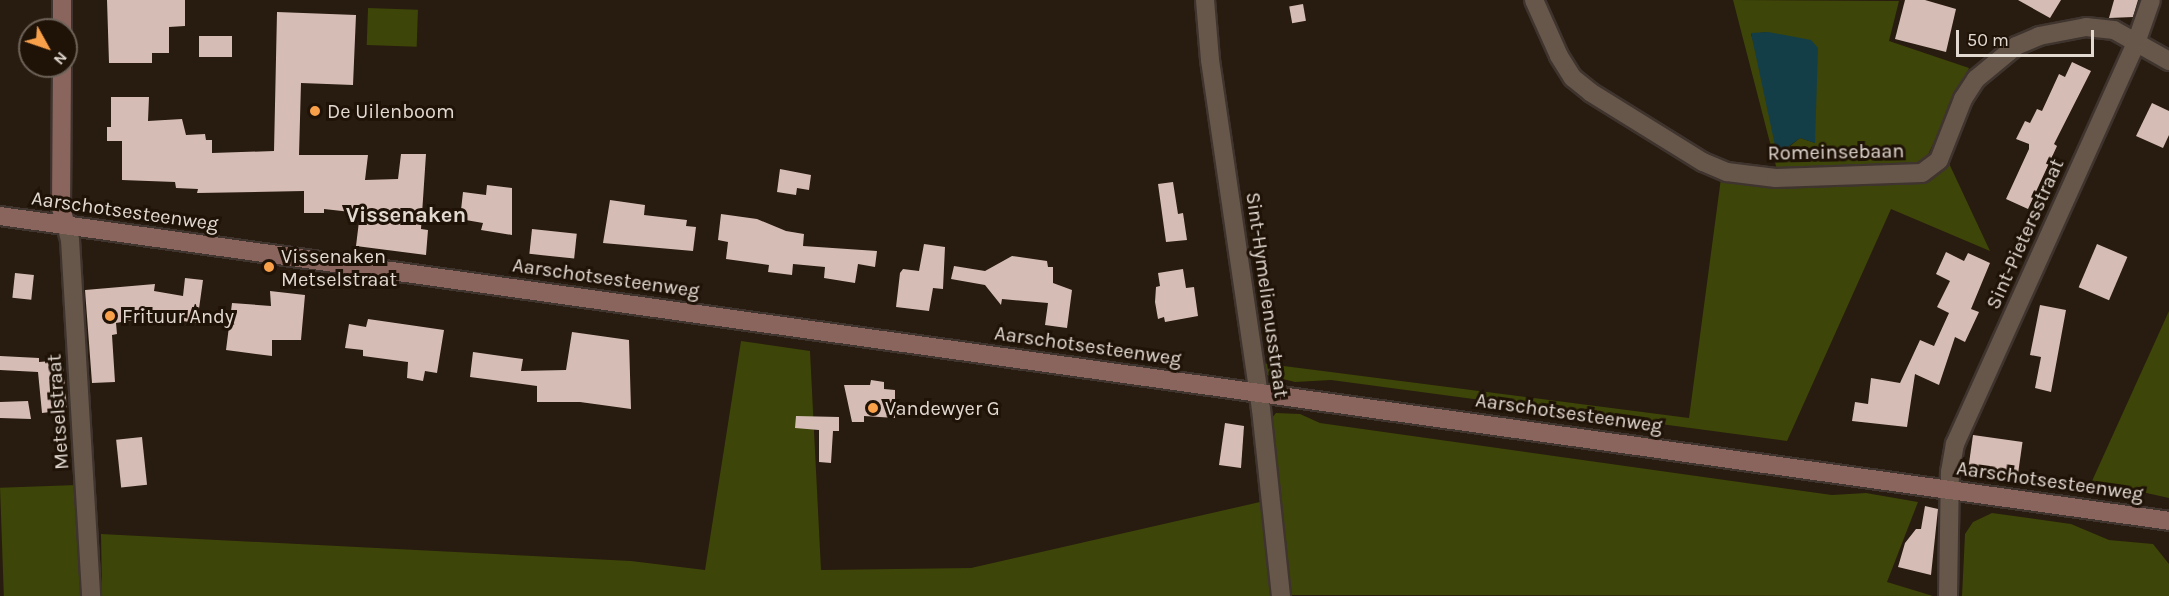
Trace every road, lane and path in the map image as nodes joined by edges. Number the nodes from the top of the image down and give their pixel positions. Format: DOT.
graph roads {
  1 [pos="62,0"];
  2 [pos="1205,0"];
  3 [pos="1534,0"];
  4 [pos="2151,0"];
  5 [pos="62,18"];
  6 [pos="2137,40"];
  7 [pos="2169,61"];
  8 [pos="62,78"];
  9 [pos="0,216"];
  10 [pos="66,225"];
  11 [pos="1258,392"];
  12 [pos="1950,489"];
  13 [pos="2169,521"];
  14 [pos="91,596"];
  15 [pos="1281,596"];
  16 [pos="1948,596"];
  1 -- 5 [label="main road"];
  2 -- 11 [label="street, Sint-Hymelienusstraat"];
  3 -- 6 [label="street, Romeinsebaan"];
  4 -- 6 [label="street, Sint-Pietersstraat"];
  6 -- 7 [label="street, Romeinsebaan"];
  6 -- 12 [label="street, Sint-Pietersstraat"];
  8 -- 10 [label="main road"];
  9 -- 10 [label="main road, Aarschotsesteenweg"];
  10 -- 11 [label="main road, Aarschotsesteenweg"];
  10 -- 14 [label="street, Metselstraat"];
  11 -- 12 [label="main road, Aarschotsesteenweg"];
  11 -- 15 [label="street, Sint-Hymelienusstraat"];
  12 -- 13 [label="main road, Aarschotsesteenweg"];
  12 -- 16 [label="street, Sint-Pietersstraat"];
}
